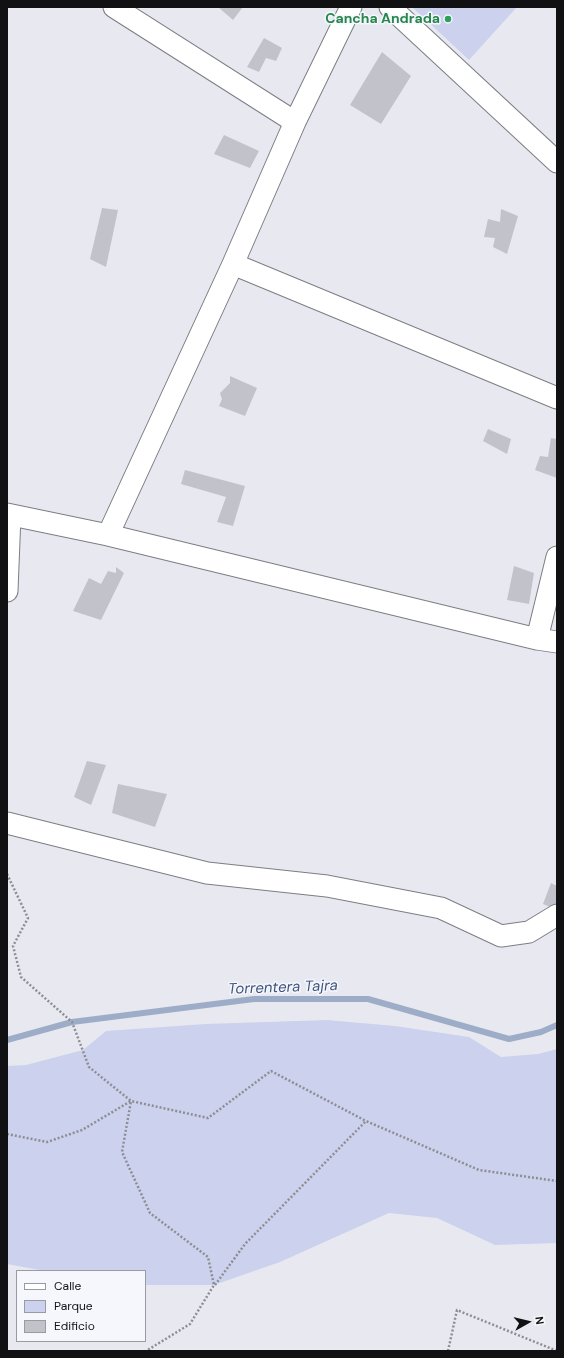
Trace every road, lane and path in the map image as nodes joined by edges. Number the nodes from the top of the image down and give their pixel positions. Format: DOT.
graph roads {
  1 [pos="114,7"];
  2 [pos="351,7"];
  3 [pos="390,7"];
  4 [pos="295,122"];
  5 [pos="557,162"];
  6 [pos="233,264"];
  7 [pos="557,398"];
  8 [pos="9,514"];
  9 [pos="108,535"];
  10 [pos="557,557"];
  11 [pos="7,591"];
  12 [pos="547,641"];
  13 [pos="7,823"];
  14 [pos="7,874"];
  15 [pos="557,915"];
  16 [pos="131,1101"];
  17 [pos="366,1121"];
  18 [pos="7,1134"];
  19 [pos="557,1182"];
  20 [pos="214,1285"];
  21 [pos="146,1351"];
  22 [pos="448,1351"];
  23 [pos="557,1351"];
  1 -- 4 [label="street"];
  2 -- 4 [label="street"];
  3 -- 5 [label="street"];
  4 -- 6 [label="street"];
  6 -- 7 [label="street"];
  6 -- 9 [label="street"];
  8 -- 9 [label="street"];
  8 -- 11 [label="street"];
  9 -- 12 [label="street"];
  10 -- 12 [label="street"];
  13 -- 15 [label="street"];
  14 -- 16 [label="path"];
  16 -- 17 [label="path"];
  16 -- 18 [label="path"];
  16 -- 20 [label="path"];
  17 -- 19 [label="path"];
  17 -- 20 [label="path"];
  20 -- 21 [label="path"];
  22 -- 23 [label="path"];
}
